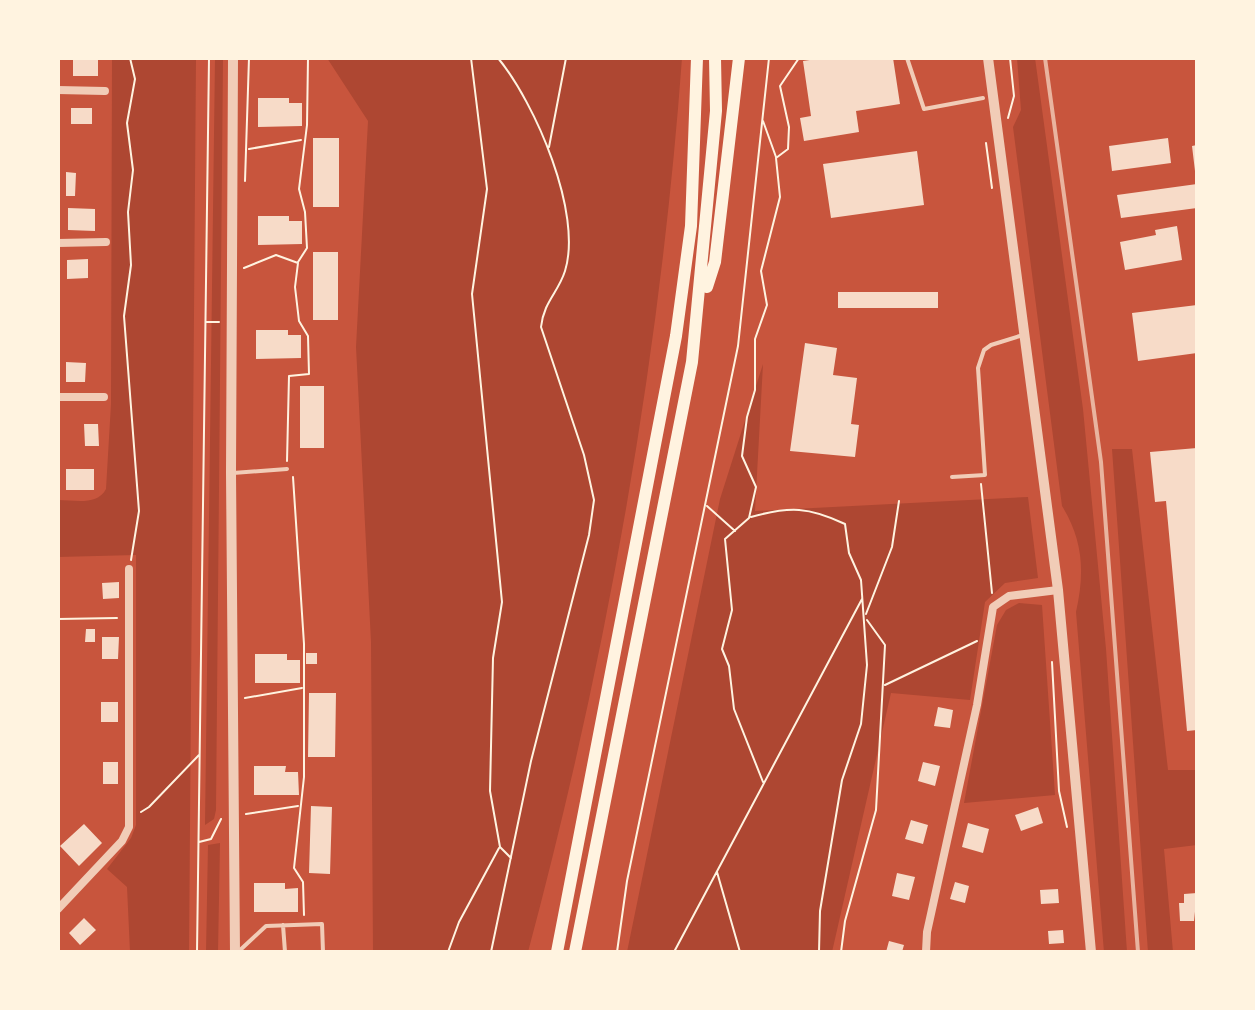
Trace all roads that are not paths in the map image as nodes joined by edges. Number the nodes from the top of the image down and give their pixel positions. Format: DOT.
graph roads {
  1 [pos="233,58"];
  2 [pos="697,58"];
  3 [pos="715,58"];
  4 [pos="739,58"];
  5 [pos="907,58"];
  6 [pos="988,58"];
  7 [pos="58,90"];
  8 [pos="105,91"];
  9 [pos="983,98"];
  10 [pos="106,242"];
  11 [pos="58,243"];
  12 [pos="700,305"];
  13 [pos="1025,335"];
  14 [pos="58,397"];
  15 [pos="104,397"];
  16 [pos="287,469"];
  17 [pos="231,473"];
  18 [pos="952,477"];
  19 [pos="129,569"];
  20 [pos="1058,590"];
  21 [pos="58,909"];
  22 [pos="283,925"];
  23 [pos="237,952"];
  24 [pos="285,952"];
  25 [pos="323,952"];
  26 [pos="556,952"];
  27 [pos="575,952"];
  28 [pos="926,952"];
  29 [pos="1091,952"];
  1 -- 17 [label="street"];
  2 -- 26 [label="highway"];
  3 -- 12 [label="highway"];
  4 -- 12 [label="highway"];
  5 -- 9 [label="lane"];
  6 -- 13 [label="street"];
  7 -- 8 [label="street"];
  10 -- 11 [label="street"];
  12 -- 27 [label="highway"];
  13 -- 18 [label="lane"];
  13 -- 20 [label="street"];
  14 -- 15 [label="street"];
  16 -- 17 [label="lane"];
  17 -- 23 [label="street"];
  19 -- 21 [label="street"];
  20 -- 28 [label="street"];
  20 -- 29 [label="street"];
  22 -- 23 [label="lane"];
  22 -- 24 [label="lane"];
  22 -- 25 [label="lane"];
}
